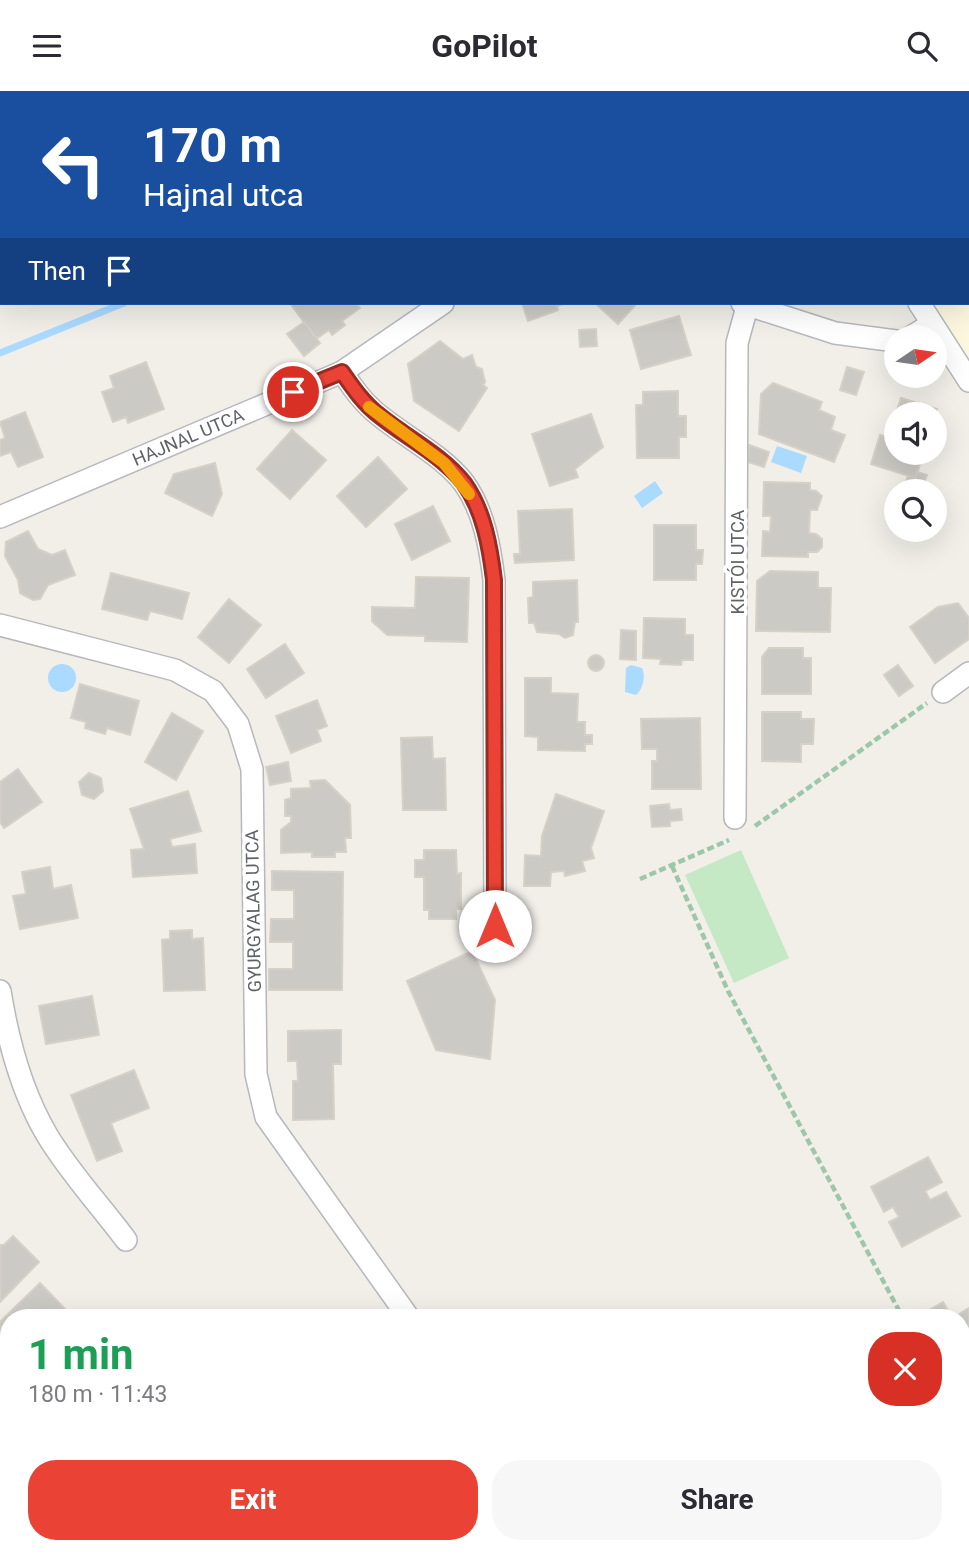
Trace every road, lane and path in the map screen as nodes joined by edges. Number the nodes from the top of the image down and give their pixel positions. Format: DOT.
graph roads {
  1 [pos="440,305"];
  2 [pos="744,305"];
  3 [pos="920,305"];
  4 [pos="932,324"];
  5 [pos="884,339"];
  6 [pos="342,372"];
  7 [pos="969,381"];
  8 [pos="0,517"];
  9 [pos="0,625"];
  10 [pos="969,674"];
  11 [pos="943,692"];
  12 [pos="740,828"];
  13 [pos="672,866"];
  14 [pos="640,879"];
  15 [pos="495,926"];
  16 [pos="0,991"];
  17 [pos="126,1240"];
  18 [pos="403,1309"];
  19 [pos="898,1309"];
  1 -- 6 [label="street, HAJNAL UTCA"];
  2 -- 5 [label="street"];
  2 -- 12 [label="street, KISTÓI UTCA"];
  3 -- 4 [label="street"];
  4 -- 7 [label="street"];
  6 -- 8 [label="street, HAJNAL UTCA"];
  6 -- 15 [label="street"];
  9 -- 18 [label="street, GYURGYALAG UTCA"];
  10 -- 11 [label="street"];
  11 -- 12 [label="path"];
  12 -- 13 [label="path"];
  13 -- 14 [label="path"];
  13 -- 19 [label="path"];
  16 -- 17 [label="street"];
}
